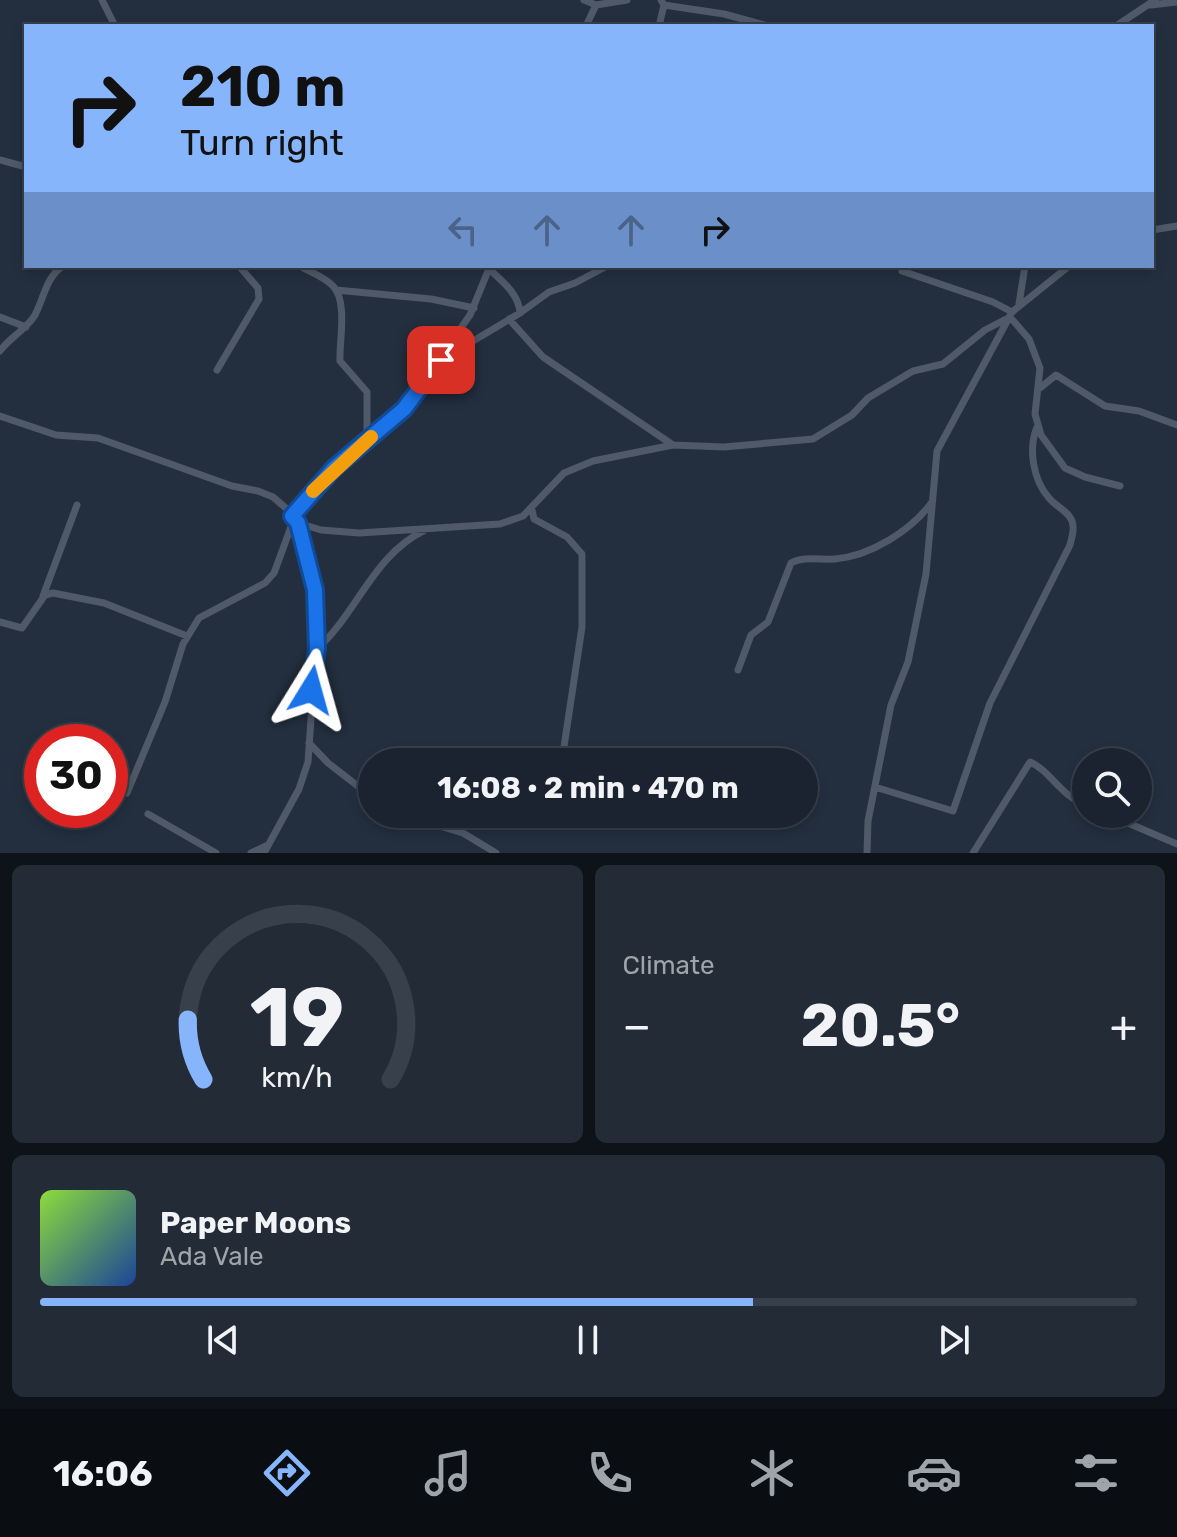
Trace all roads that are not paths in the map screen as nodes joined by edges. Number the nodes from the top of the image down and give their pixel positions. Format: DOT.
graph roads {
  1 [pos="102,0"];
  2 [pos="584,0"];
  3 [pos="627,0"];
  4 [pos="662,2"];
  5 [pos="1177,2"];
  6 [pos="1152,3"];
  7 [pos="596,5"];
  8 [pos="114,24"];
  9 [pos="587,24"];
  10 [pos="659,24"];
  11 [pos="761,24"];
  12 [pos="1119,24"];
  13 [pos="0,160"];
  14 [pos="24,166"];
  15 [pos="1177,226"];
  16 [pos="1154,230"];
  17 [pos="61,268"];
  18 [pos="241,268"];
  19 [pos="304,268"];
  20 [pos="489,268"];
  21 [pos="490,268"];
  22 [pos="604,268"];
  23 [pos="1025,268"];
  24 [pos="1066,268"];
  25 [pos="902,271"];
  26 [pos="336,290"];
  27 [pos="1019,304"];
  28 [pos="474,308"];
  29 [pos="520,313"];
  30 [pos="1011,314"];
  31 [pos="0,317"];
  32 [pos="509,319"];
  33 [pos="26,327"];
  34 [pos="0,351"];
  35 [pos="441,360"];
  36 [pos="217,370"];
  37 [pos="1039,389"];
  38 [pos="0,416"];
  39 [pos="1177,425"];
  40 [pos="1037,427"];
  41 [pos="367,440"];
  42 [pos="673,445"];
  43 [pos="1120,486"];
  44 [pos="932,502"];
  45 [pos="77,505"];
  46 [pos="532,510"];
  47 [pos="295,518"];
  48 [pos="430,528"];
  49 [pos="40,602"];
  50 [pos="0,622"];
  51 [pos="187,636"];
  52 [pos="317,649"];
  53 [pos="738,670"];
  54 [pos="309,743"];
  55 [pos="564,748"];
  56 [pos="358,786"];
  57 [pos="875,787"];
  58 [pos="128,791"];
  59 [pos="1072,798"];
  60 [pos="148,814"];
  61 [pos="446,828"];
  62 [pos="1140,828"];
  63 [pos="1177,844"];
  64 [pos="268,845"];
  65 [pos="216,853"];
  66 [pos="251,853"];
  67 [pos="264,853"];
  68 [pos="496,853"];
  69 [pos="867,853"];
  70 [pos="973,853"];
  1 -- 8 [label="street"];
  2 -- 7 [label="street"];
  3 -- 7 [label="street"];
  4 -- 10 [label="street"];
  4 -- 11 [label="street"];
  5 -- 6 [label="street"];
  6 -- 12 [label="street"];
  7 -- 9 [label="street"];
  13 -- 14 [label="street"];
  15 -- 16 [label="street"];
  17 -- 33 [label="street"];
  18 -- 36 [label="street"];
  19 -- 26 [label="street"];
  20 -- 28 [label="street"];
  21 -- 29 [label="street"];
  22 -- 29 [label="street"];
  23 -- 27 [label="street"];
  24 -- 27 [label="street"];
  25 -- 30 [label="street"];
  26 -- 28 [label="street"];
  26 -- 41 [label="street"];
  27 -- 30 [label="street"];
  28 -- 35 [label="street"];
  29 -- 32 [label="street"];
  30 -- 37 [label="street"];
  30 -- 42 [label="street"];
  30 -- 44 [label="street"];
  31 -- 33 [label="street"];
  32 -- 35 [label="street"];
  32 -- 42 [label="street"];
  33 -- 34 [label="street"];
  35 -- 41 [label="street"];
  37 -- 39 [label="street"];
  37 -- 40 [label="street"];
  38 -- 47 [label="street"];
  40 -- 43 [label="street"];
  40 -- 57 [label="street"];
  41 -- 47 [label="street"];
  42 -- 46 [label="street"];
  44 -- 53 [label="street"];
  44 -- 57 [label="street"];
  45 -- 49 [label="street"];
  46 -- 48 [label="street"];
  46 -- 55 [label="street"];
  47 -- 48 [label="street"];
  47 -- 51 [label="street"];
  47 -- 52 [label="street"];
  48 -- 52 [label="street"];
  49 -- 50 [label="street"];
  49 -- 51 [label="street"];
  51 -- 58 [label="street"];
  52 -- 54 [label="street"];
  54 -- 56 [label="street"];
  54 -- 64 [label="street"];
  57 -- 69 [label="street"];
  59 -- 70 [label="street"];
  60 -- 65 [label="street"];
  61 -- 68 [label="street"];
  62 -- 63 [label="street"];
  64 -- 66 [label="street"];
  64 -- 67 [label="street"];
}
